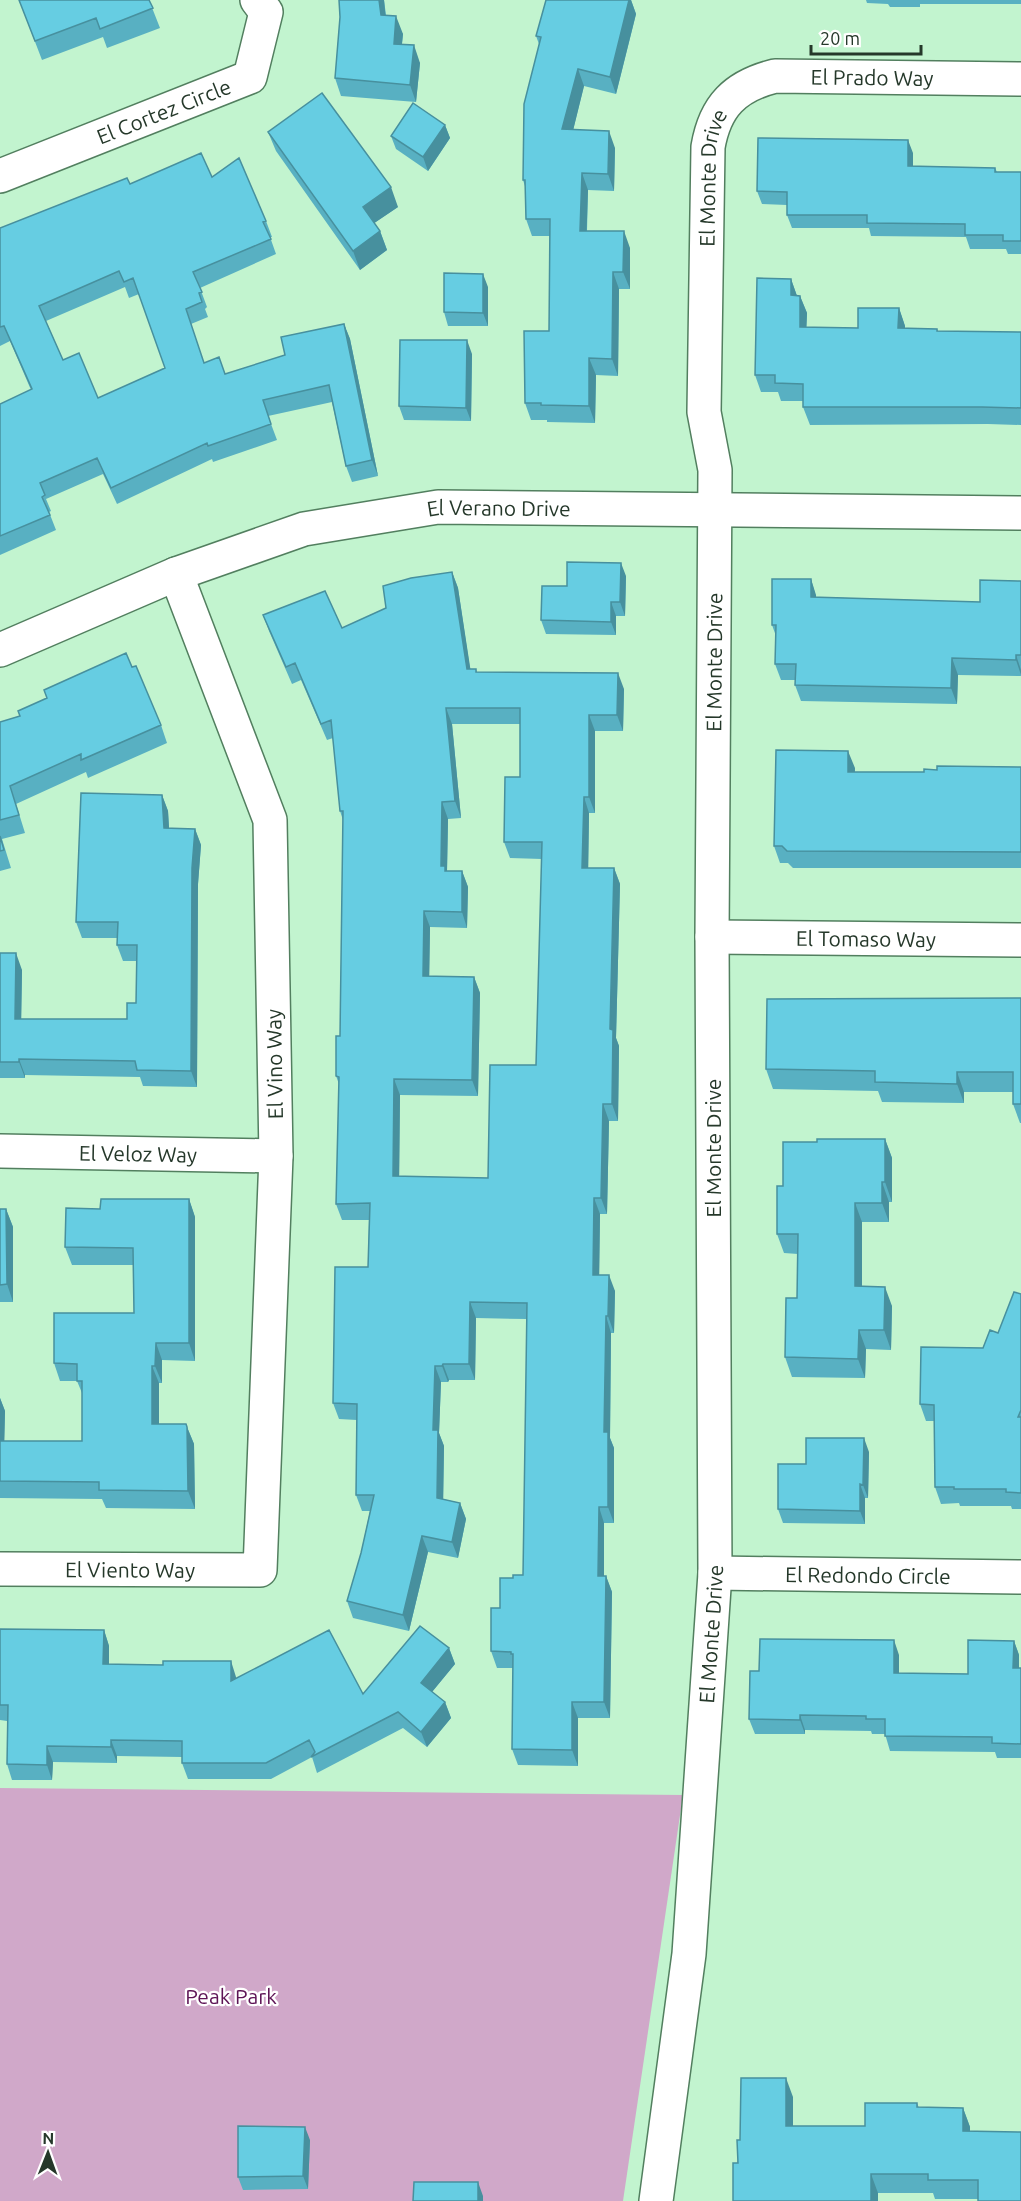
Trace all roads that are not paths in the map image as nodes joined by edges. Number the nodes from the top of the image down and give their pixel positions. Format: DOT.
graph roads {
  1 [pos="257,0"];
  2 [pos="1021,79"];
  3 [pos="722,89"];
  4 [pos="0,176"];
  5 [pos="715,509"];
  6 [pos="1021,513"];
  7 [pos="176,574"];
  8 [pos="0,650"];
  9 [pos="712,937"];
  10 [pos="1021,940"];
  11 [pos="0,1151"];
  12 [pos="276,1156"];
  13 [pos="0,1569"];
  14 [pos="260,1570"];
  15 [pos="716,1573"];
  16 [pos="1021,1577"];
  17 [pos="656,2201"];
  1 -- 4 [label="street, El Cortez Circle"];
  2 -- 3 [label="street, El Prado Way"];
  3 -- 5 [label="street, El Monte Drive"];
  5 -- 6 [label="street, El Verano Drive"];
  5 -- 7 [label="street, El Verano Drive"];
  5 -- 9 [label="street, El Monte Drive"];
  7 -- 8 [label="street, El Verano Drive"];
  7 -- 12 [label="street, El Vino Way"];
  9 -- 10 [label="street, El Tomaso Way"];
  9 -- 15 [label="street, El Monte Drive"];
  11 -- 12 [label="street, El Veloz Way"];
  12 -- 14 [label="street, El Vino Way"];
  13 -- 14 [label="street, El Viento Way"];
  15 -- 16 [label="street, El Redondo Circle"];
  15 -- 17 [label="street, El Monte Drive"];
}
